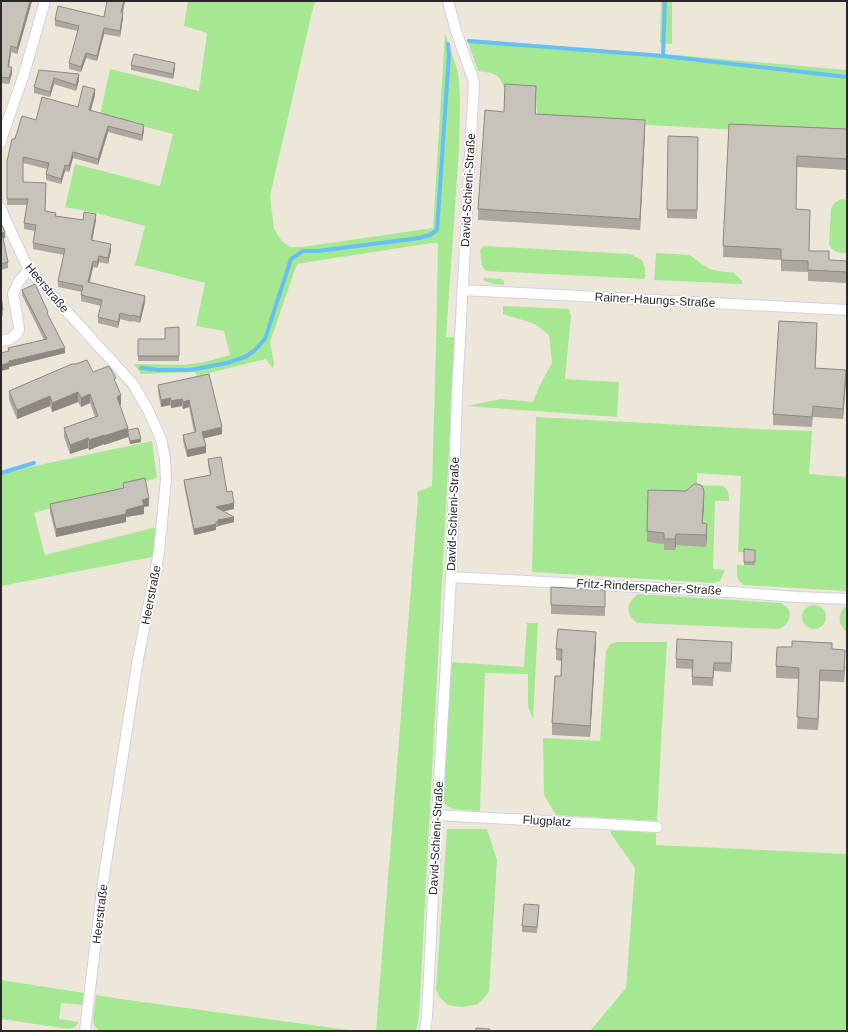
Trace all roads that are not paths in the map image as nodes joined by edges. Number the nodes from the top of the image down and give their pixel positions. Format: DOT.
graph roads {
  1 [pos="45,1"];
  2 [pos="448,1"];
  3 [pos="1,142"];
  4 [pos="1,208"];
  5 [pos="29,270"];
  6 [pos="463,290"];
  7 [pos="847,310"];
  8 [pos="1,341"];
  9 [pos="451,577"];
  10 [pos="847,599"];
  11 [pos="436,815"];
  12 [pos="657,827"];
  13 [pos="86,1031"];
  14 [pos="425,1031"];
  1 -- 3 [label="street"];
  2 -- 6 [label="street, David-Schieni-Straße"];
  4 -- 5 [label="street, Heerstraße"];
  5 -- 8 [label="street"];
  5 -- 13 [label="street, Heerstraße"];
  6 -- 7 [label="street, Rainer-Haungs-Straße"];
  6 -- 9 [label="street, David-Schieni-Straße"];
  9 -- 10 [label="street, Fritz-Rinderspacher-Straße"];
  9 -- 11 [label="street, David-Schieni-Straße"];
  11 -- 12 [label="street, Flugplatz"];
  11 -- 14 [label="street, David-Schieni-Straße"];
}
